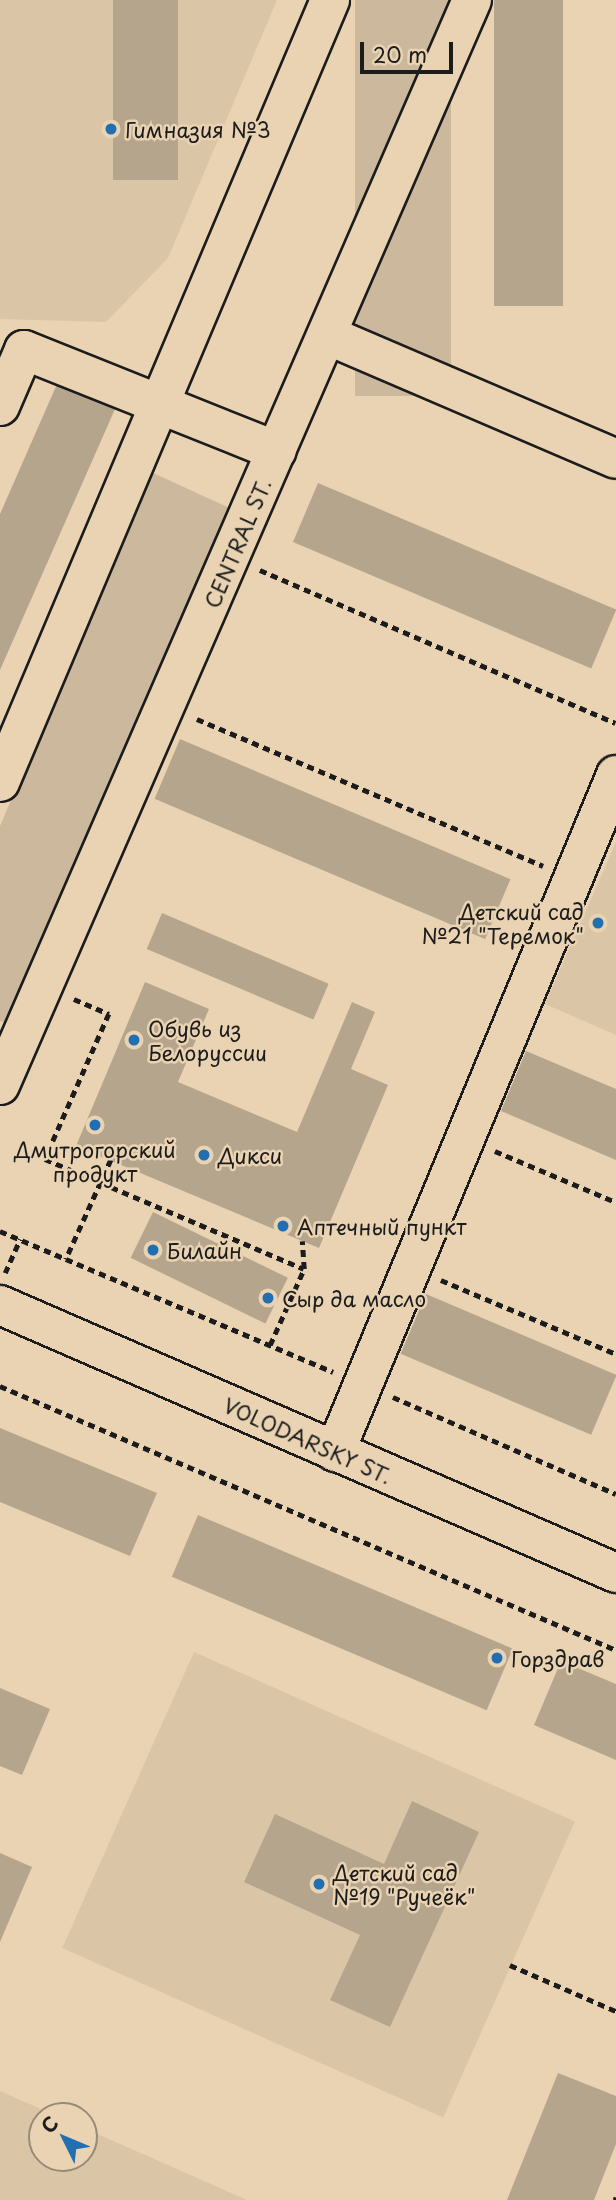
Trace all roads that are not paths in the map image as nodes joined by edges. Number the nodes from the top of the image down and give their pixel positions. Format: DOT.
graph roads {
  1 [pos="330,0"];
  2 [pos="472,0"];
  3 [pos="327,335"];
  4 [pos="160,404"];
  5 [pos="0,406"];
  6 [pos="277,451"];
  7 [pos="616,459"];
  8 [pos="616,775"];
  9 [pos="0,782"];
  10 [pos="0,1085"];
  11 [pos="0,1305"];
  12 [pos="335,1452"];
  13 [pos="616,1573"];
  1 -- 4 [label="street"];
  2 -- 3 [label="street, CENTRAL ST."];
  3 -- 6 [label="street, CENTRAL ST."];
  3 -- 7 [label="street"];
  4 -- 5 [label="street"];
  4 -- 6 [label="street"];
  4 -- 9 [label="street"];
  6 -- 10 [label="street, CENTRAL ST."];
  8 -- 12 [label="street"];
  11 -- 12 [label="street, VOLODARSKY ST."];
  12 -- 13 [label="street, VOLODARSKY ST."];
}
